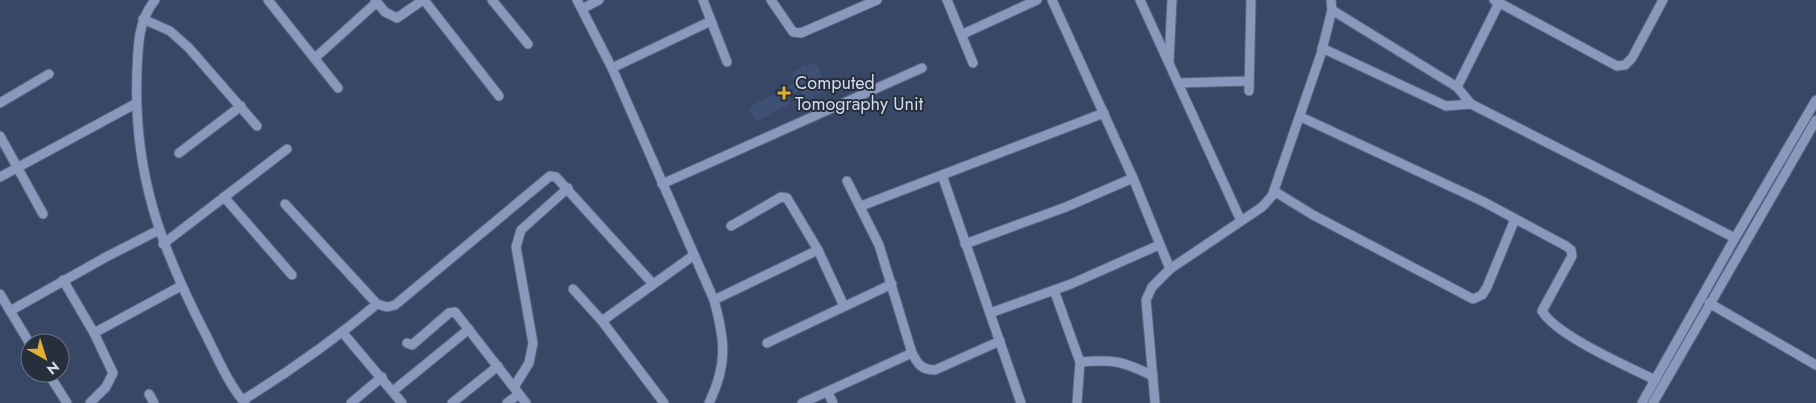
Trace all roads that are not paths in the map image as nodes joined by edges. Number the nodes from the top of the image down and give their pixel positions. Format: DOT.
graph roads {
  1 [pos="155,0"];
  2 [pos="268,0"];
  3 [pos="424,0"];
  4 [pos="492,0"];
  5 [pos="577,0"];
  6 [pos="599,0"];
  7 [pos="703,0"];
  8 [pos="771,0"];
  9 [pos="877,0"];
  10 [pos="946,0"];
  11 [pos="1037,0"];
  12 [pos="1052,0"];
  13 [pos="1140,0"];
  14 [pos="1172,0"];
  15 [pos="1251,0"];
  16 [pos="1331,0"];
  17 [pos="1663,0"];
  18 [pos="376,1"];
  19 [pos="1497,1"];
  20 [pos="863,3"];
  21 [pos="582,9"];
  22 [pos="1332,10"];
  23 [pos="143,20"];
  24 [pos="710,21"];
  25 [pos="963,34"];
  26 [pos="528,44"];
  27 [pos="1322,48"];
  28 [pos="315,58"];
  29 [pos="726,62"];
  30 [pos="973,63"];
  31 [pos="1169,65"];
  32 [pos="612,68"];
  33 [pos="922,68"];
  34 [pos="49,74"];
  35 [pos="1249,81"];
  36 [pos="1178,83"];
  37 [pos="1458,87"];
  38 [pos="338,88"];
  39 [pos="1249,91"];
  40 [pos="499,96"];
  41 [pos="1816,100"];
  42 [pos="0,103"];
  43 [pos="135,104"];
  44 [pos="1471,104"];
  45 [pos="241,106"];
  46 [pos="1104,113"];
  47 [pos="1301,117"];
  48 [pos="1816,120"];
  49 [pos="257,126"];
  50 [pos="0,136"];
  51 [pos="287,150"];
  52 [pos="180,153"];
  53 [pos="17,167"];
  54 [pos="942,175"];
  55 [pos="0,177"];
  56 [pos="1133,178"];
  57 [pos="847,181"];
  58 [pos="662,184"];
  59 [pos="568,188"];
  60 [pos="1274,191"];
  61 [pos="224,197"];
  62 [pos="285,204"];
  63 [pos="861,206"];
  64 [pos="43,214"];
  65 [pos="1516,219"];
  66 [pos="1241,221"];
  67 [pos="731,226"];
  68 [pos="159,230"];
  69 [pos="1735,238"];
  70 [pos="163,244"];
  71 [pos="965,244"];
  72 [pos="1159,245"];
  73 [pos="818,250"];
  74 [pos="694,255"];
  75 [pos="1170,269"];
  76 [pos="292,275"];
  77 [pos="63,280"];
  78 [pos="653,284"];
  79 [pos="892,284"];
  80 [pos="180,286"];
  81 [pos="573,289"];
  82 [pos="1054,290"];
  83 [pos="0,294"];
  84 [pos="714,300"];
  85 [pos="1709,303"];
  86 [pos="377,304"];
  87 [pos="844,306"];
  88 [pos="10,311"];
  89 [pos="990,313"];
  90 [pos="602,321"];
  91 [pos="469,330"];
  92 [pos="23,333"];
  93 [pos="94,333"];
  94 [pos="343,334"];
  95 [pos="1000,341"];
  96 [pos="407,343"];
  97 [pos="767,343"];
  98 [pos="912,353"];
  99 [pos="1080,362"];
  100 [pos="1816,365"];
  101 [pos="498,366"];
  102 [pos="1153,376"];
  103 [pos="382,377"];
  104 [pos="1655,380"];
  105 [pos="54,383"];
  106 [pos="516,390"];
  107 [pos="394,391"];
  108 [pos="828,393"];
  109 [pos="149,394"];
  110 [pos="244,402"];
  111 [pos="66,403"];
  112 [pos="90,403"];
  113 [pos="154,403"];
  114 [pos="351,403"];
  115 [pos="402,403"];
  116 [pos="452,403"];
  117 [pos="507,403"];
  118 [pos="526,403"];
  119 [pos="664,403"];
  120 [pos="709,403"];
  121 [pos="802,403"];
  122 [pos="833,403"];
  123 [pos="1021,403"];
  124 [pos="1077,403"];
  125 [pos="1155,403"];
  126 [pos="1642,403"];
  127 [pos="1652,403"];
  1 -- 23 [label="street"];
  2 -- 28 [label="street"];
  3 -- 18 [label="street"];
  3 -- 40 [label="street"];
  4 -- 26 [label="street"];
  5 -- 21 [label="street"];
  6 -- 21 [label="street"];
  7 -- 24 [label="street"];
  8 -- 20 [label="street"];
  9 -- 20 [label="street"];
  10 -- 25 [label="street"];
  11 -- 25 [label="street"];
  12 -- 46 [label="street"];
  13 -- 31 [label="street"];
  14 -- 31 [label="street"];
  15 -- 35 [label="street"];
  16 -- 22 [label="street"];
  17 -- 19 [label="street"];
  18 -- 28 [label="street"];
  19 -- 37 [label="street"];
  21 -- 32 [label="street"];
  22 -- 27 [label="street"];
  22 -- 37 [label="street"];
  23 -- 43 [label="street"];
  23 -- 45 [label="street"];
  24 -- 29 [label="street"];
  24 -- 32 [label="street"];
  25 -- 30 [label="street"];
  27 -- 44 [label="street"];
  27 -- 47 [label="street"];
  28 -- 38 [label="street"];
  31 -- 36 [label="street"];
  32 -- 58 [label="street"];
  33 -- 58 [label="street"];
  34 -- 42 [label="street"];
  35 -- 36 [label="street"];
  35 -- 39 [label="street"];
  36 -- 66 [label="street"];
  37 -- 44 [label="street"];
  41 -- 69 [label="street"];
  43 -- 53 [label="street"];
  43 -- 68 [label="street"];
  44 -- 69 [label="street"];
  45 -- 49 [label="street"];
  45 -- 52 [label="street"];
  46 -- 54 [label="street"];
  46 -- 56 [label="street"];
  47 -- 60 [label="street"];
  47 -- 65 [label="street"];
  48 -- 85 [label="street"];
  50 -- 53 [label="street"];
  51 -- 61 [label="street"];
  53 -- 55 [label="street"];
  53 -- 64 [label="street"];
  54 -- 63 [label="street"];
  54 -- 71 [label="street"];
  56 -- 71 [label="street"];
  56 -- 72 [label="street"];
  57 -- 63 [label="street"];
  58 -- 74 [label="street"];
  59 -- 78 [label="street"];
  59 -- 86 [label="street"];
  59 -- 106 [label="street"];
  60 -- 65 [label="street"];
  60 -- 66 [label="street"];
  61 -- 70 [label="street"];
  61 -- 76 [label="street"];
  62 -- 86 [label="street"];
  63 -- 79 [label="street"];
  65 -- 104 [label="street"];
  66 -- 75 [label="street"];
  67 -- 73 [label="street"];
  68 -- 70 [label="street"];
  68 -- 77 [label="street"];
  69 -- 104 [label="street"];
  70 -- 80 [label="street"];
  71 -- 89 [label="street"];
  72 -- 75 [label="street"];
  72 -- 82 [label="street"];
  73 -- 84 [label="street"];
  73 -- 87 [label="street"];
  74 -- 78 [label="street"];
  74 -- 84 [label="street"];
  75 -- 102 [label="street"];
  77 -- 88 [label="street"];
  77 -- 93 [label="street"];
  78 -- 90 [label="street"];
  79 -- 87 [label="street"];
  79 -- 98 [label="street"];
  80 -- 93 [label="street"];
  80 -- 110 [label="street"];
  81 -- 90 [label="street"];
  82 -- 89 [label="street"];
  82 -- 99 [label="street"];
  83 -- 88 [label="street"];
  84 -- 120 [label="street"];
  85 -- 100 [label="street"];
  85 -- 127 [label="street"];
  86 -- 94 [label="street"];
  87 -- 97 [label="street"];
  88 -- 92 [label="street"];
  89 -- 95 [label="street"];
  90 -- 119 [label="street"];
  91 -- 96 [label="street"];
  91 -- 101 [label="street"];
  91 -- 107 [label="street"];
  93 -- 112 [label="street"];
  94 -- 103 [label="street"];
  94 -- 110 [label="street"];
  95 -- 98 [label="street"];
  95 -- 123 [label="street"];
  98 -- 108 [label="street"];
  99 -- 102 [label="street"];
  99 -- 124 [label="street"];
  101 -- 106 [label="street"];
  101 -- 116 [label="street"];
  102 -- 125 [label="street"];
  103 -- 107 [label="street"];
  103 -- 114 [label="street"];
  104 -- 126 [label="street"];
  105 -- 111 [label="street"];
  106 -- 117 [label="street"];
  106 -- 118 [label="street"];
  107 -- 115 [label="street"];
  108 -- 121 [label="street"];
  108 -- 122 [label="street"];
  109 -- 113 [label="street"];
}
